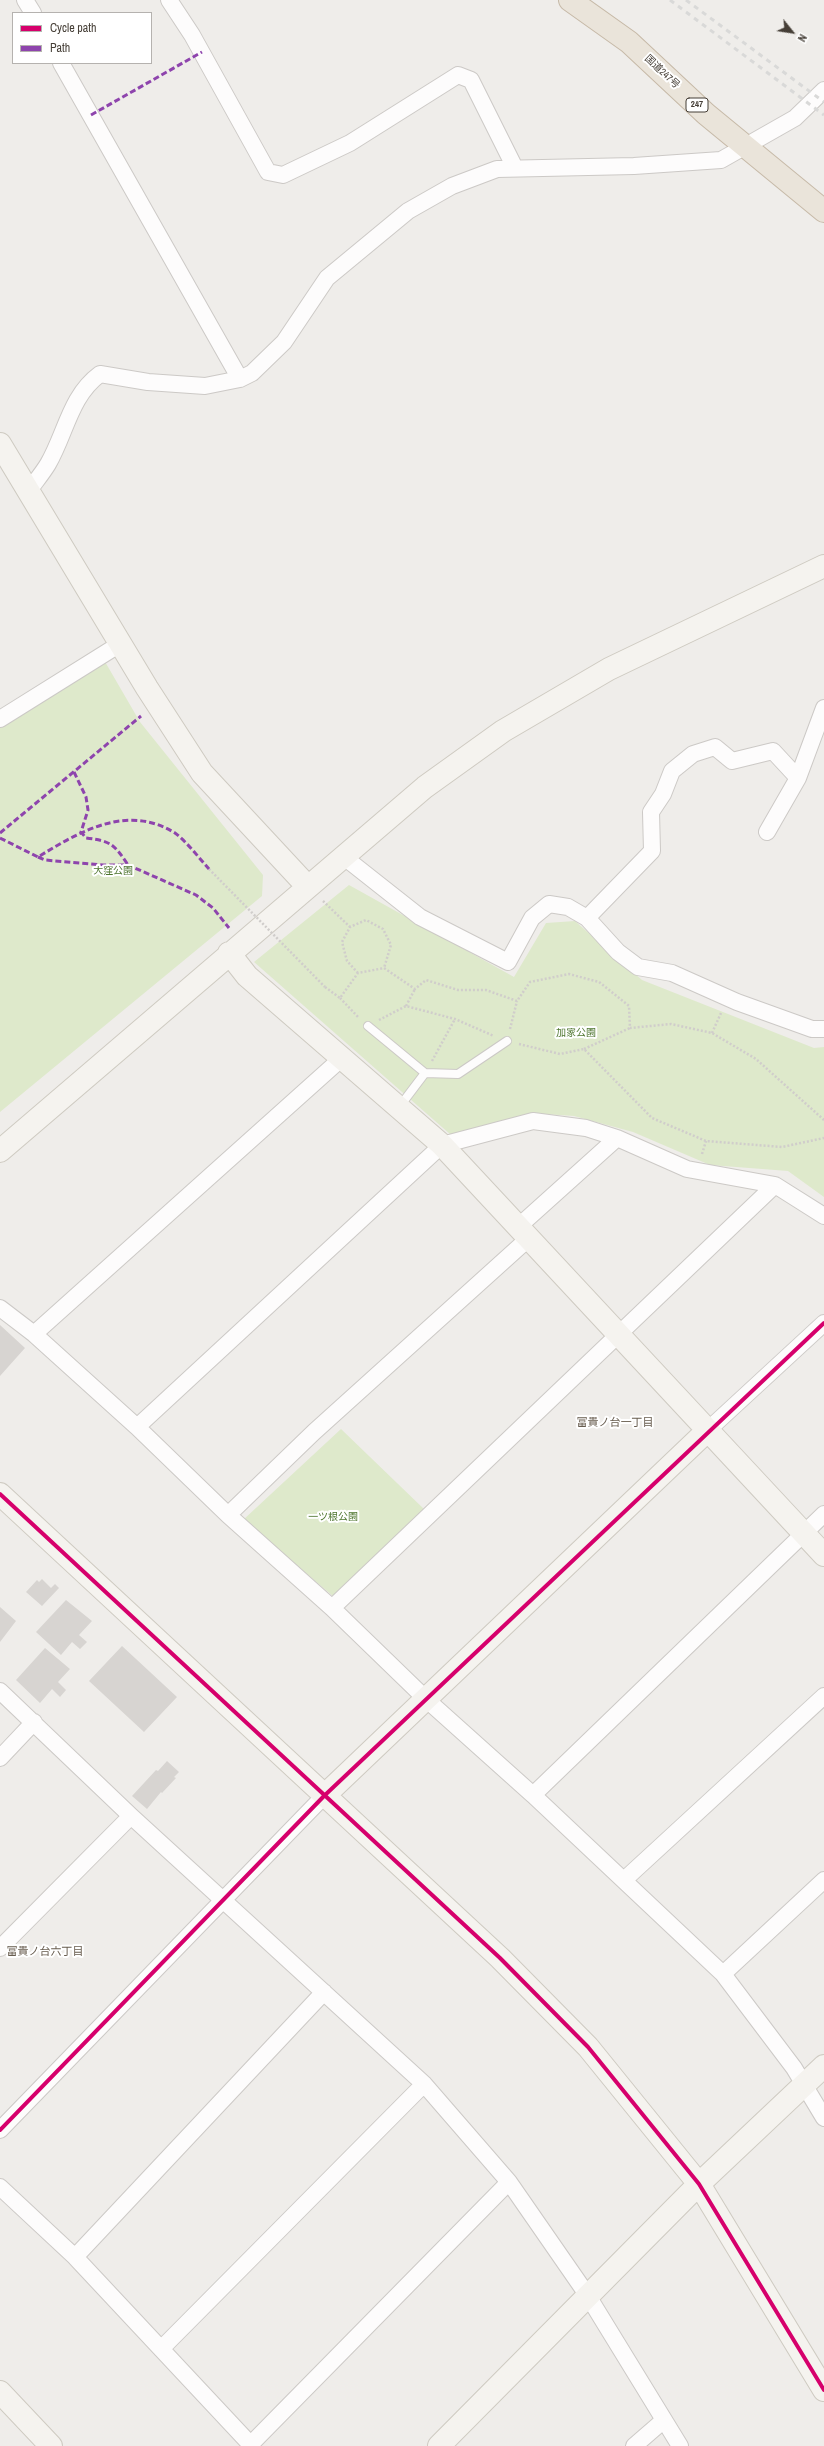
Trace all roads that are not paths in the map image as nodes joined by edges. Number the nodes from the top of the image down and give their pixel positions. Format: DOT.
graph roads {
  1 [pos="25,0"];
  2 [pos="169,0"];
  3 [pos="570,0"];
  4 [pos="32,12"];
  5 [pos="62,64"];
  6 [pos="824,90"];
  7 [pos="746,146"];
  8 [pos="515,168"];
  9 [pos="824,211"];
  10 [pos="240,379"];
  11 [pos="0,444"];
  12 [pos="28,492"];
  13 [pos="824,566"];
  14 [pos="120,644"];
  15 [pos="824,708"];
  16 [pos="0,719"];
  17 [pos="798,778"];
  18 [pos="767,832"];
  19 [pos="344,858"];
  20 [pos="308,887"];
  21 [pos="587,918"];
  22 [pos="229,953"];
  23 [pos="368,1026"];
  24 [pos="824,1029"];
  25 [pos="507,1041"];
  26 [pos="342,1058"];
  27 [pos="425,1073"];
  28 [pos="399,1107"];
  29 [pos="617,1138"];
  30 [pos="442,1145"];
  31 [pos="0,1151"];
  32 [pos="775,1185"];
  33 [pos="824,1216"];
  34 [pos="524,1233"];
  35 [pos="0,1308"];
  36 [pos="824,1323"];
  37 [pos="34,1334"];
  38 [pos="618,1334"];
  39 [pos="137,1427"];
  40 [pos="708,1430"];
  41 [pos="0,1494"];
  42 [pos="824,1514"];
  43 [pos="228,1515"];
  44 [pos="804,1532"];
  45 [pos="824,1554"];
  46 [pos="332,1608"];
  47 [pos="0,1690"];
  48 [pos="824,1696"];
  49 [pos="427,1700"];
  50 [pos="34,1722"];
  51 [pos="0,1758"];
  52 [pos="533,1795"];
  53 [pos="324,1796"];
  54 [pos="131,1816"];
  55 [pos="624,1880"];
  56 [pos="824,1880"];
  57 [pos="224,1900"];
  58 [pos="0,1948"];
  59 [pos="723,1974"];
  60 [pos="324,1992"];
  61 [pos="824,2066"];
  62 [pos="424,2084"];
  63 [pos="805,2085"];
  64 [pos="824,2118"];
  65 [pos="0,2130"];
  66 [pos="509,2182"];
  67 [pos="699,2184"];
  68 [pos="0,2187"];
  69 [pos="75,2257"];
  70 [pos="588,2296"];
  71 [pos="161,2349"];
  72 [pos="824,2390"];
  73 [pos="0,2392"];
  74 [pos="664,2420"];
  75 [pos="250,2445"];
  76 [pos="51,2446"];
  77 [pos="439,2446"];
  78 [pos="634,2446"];
  79 [pos="680,2446"];
  1 -- 4 [label="street"];
  2 -- 8 [label="street"];
  3 -- 7 [label="highway, 国道247号 / 247"];
  5 -- 10 [label="street"];
  6 -- 7 [label="street"];
  7 -- 8 [label="street"];
  7 -- 9 [label="highway, 国道247号 / 247"];
  8 -- 10 [label="street"];
  10 -- 12 [label="street"];
  11 -- 12 [label="street"];
  12 -- 14 [label="street"];
  13 -- 19 [label="street"];
  14 -- 16 [label="street"];
  14 -- 20 [label="street"];
  15 -- 17 [label="street"];
  17 -- 18 [label="street"];
  17 -- 21 [label="street"];
  19 -- 20 [label="street"];
  19 -- 21 [label="street"];
  20 -- 22 [label="street"];
  21 -- 24 [label="street"];
  22 -- 26 [label="street"];
  22 -- 31 [label="street"];
  23 -- 27 [label="lane"];
  25 -- 27 [label="lane"];
  26 -- 28 [label="street"];
  26 -- 37 [label="street"];
  27 -- 28 [label="lane"];
  28 -- 30 [label="street"];
  29 -- 30 [label="street"];
  29 -- 32 [label="street"];
  29 -- 34 [label="street"];
  30 -- 34 [label="street"];
  30 -- 39 [label="street"];
  32 -- 33 [label="street"];
  32 -- 38 [label="street"];
  34 -- 38 [label="street"];
  34 -- 43 [label="street"];
  35 -- 37 [label="street"];
  36 -- 40 [label="street"];
  37 -- 39 [label="street"];
  38 -- 40 [label="street"];
  38 -- 46 [label="street"];
  39 -- 43 [label="street"];
  40 -- 44 [label="street"];
  40 -- 49 [label="street"];
  41 -- 53 [label="street"];
  42 -- 44 [label="street"];
  43 -- 46 [label="street"];
  44 -- 45 [label="street"];
  44 -- 52 [label="street"];
  46 -- 49 [label="street"];
  47 -- 50 [label="street"];
  48 -- 55 [label="street"];
  49 -- 52 [label="street"];
  49 -- 53 [label="street"];
  50 -- 51 [label="street"];
  50 -- 54 [label="street"];
  52 -- 55 [label="street"];
  53 -- 57 [label="street"];
  53 -- 67 [label="street"];
  54 -- 57 [label="street"];
  54 -- 58 [label="street"];
  55 -- 59 [label="street"];
  56 -- 59 [label="street"];
  57 -- 60 [label="street"];
  57 -- 65 [label="street"];
  59 -- 63 [label="street"];
  60 -- 62 [label="street"];
  60 -- 69 [label="street"];
  61 -- 63 [label="street"];
  62 -- 66 [label="street"];
  62 -- 71 [label="street"];
  63 -- 64 [label="street"];
  63 -- 67 [label="street"];
  66 -- 70 [label="street"];
  66 -- 75 [label="street"];
  67 -- 70 [label="street"];
  67 -- 72 [label="street"];
  68 -- 69 [label="street"];
  69 -- 71 [label="street"];
  70 -- 74 [label="street"];
  70 -- 77 [label="street"];
  71 -- 75 [label="street"];
  73 -- 76 [label="street"];
  74 -- 78 [label="street"];
  74 -- 79 [label="street"];
}
